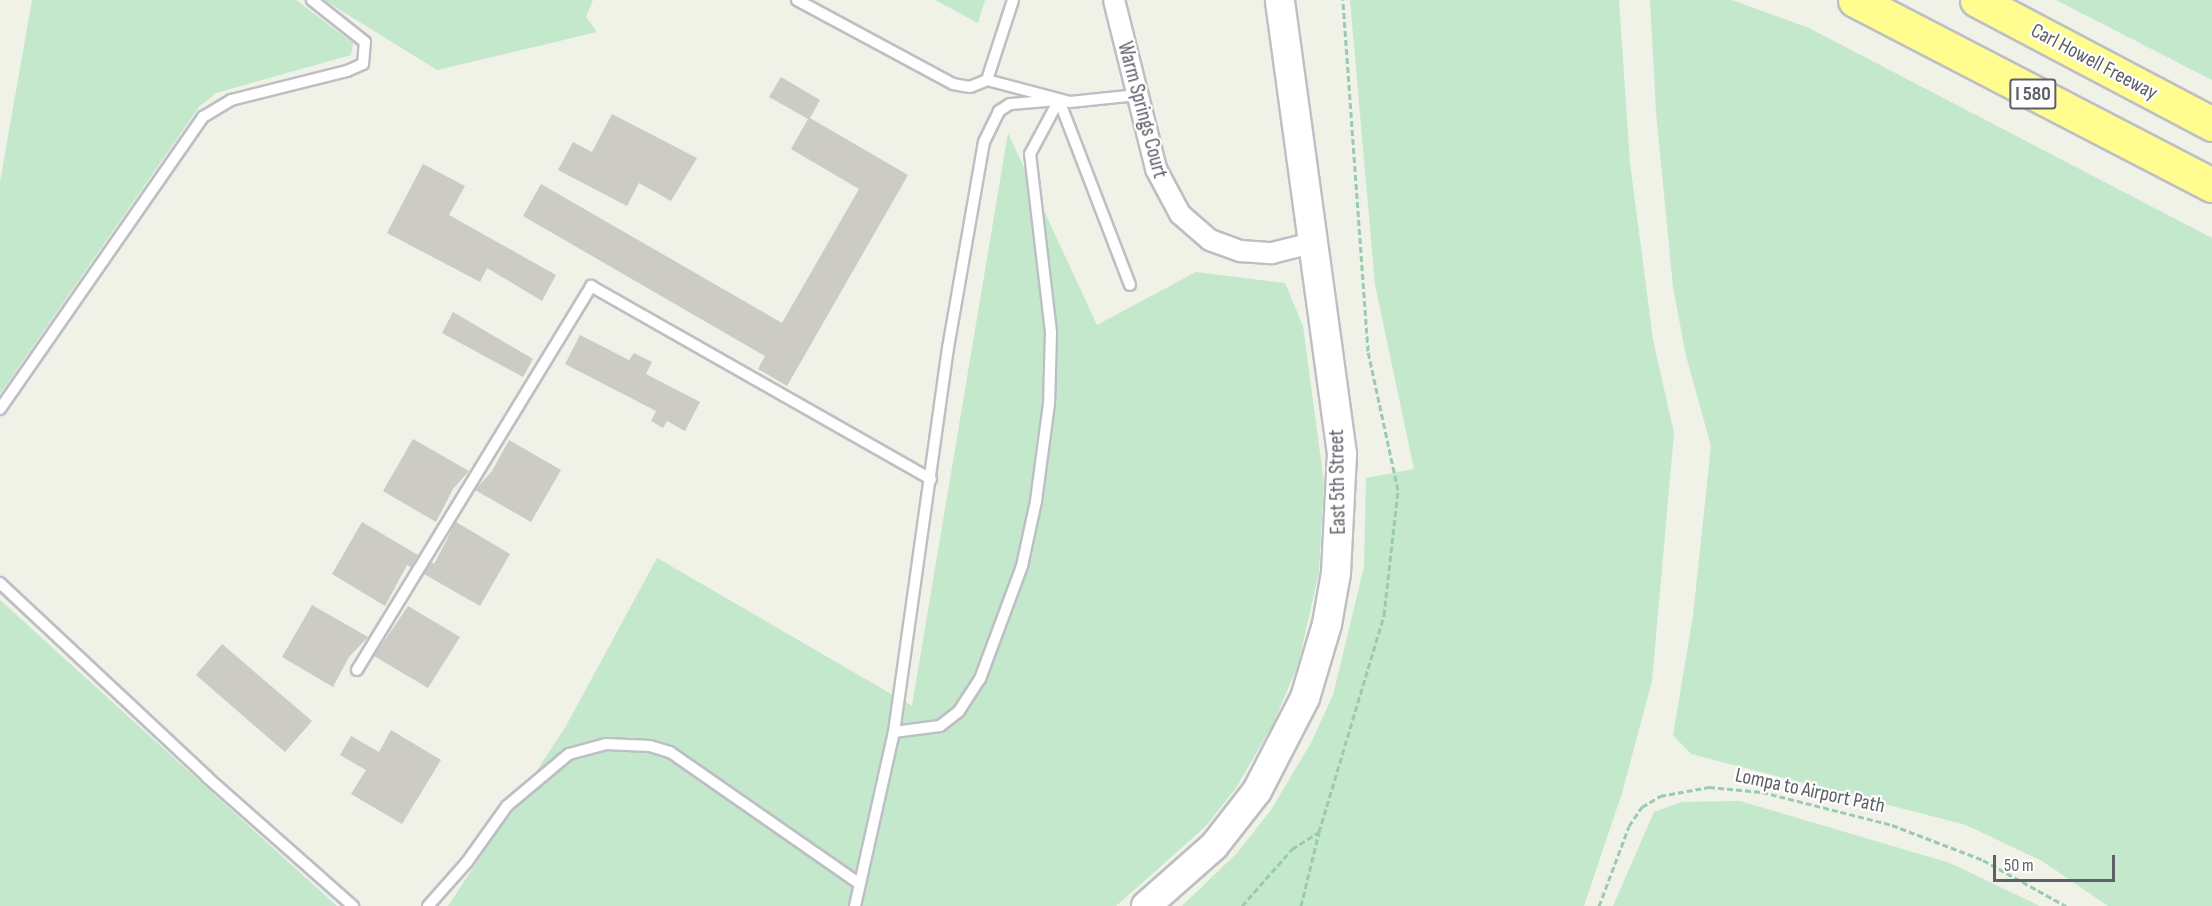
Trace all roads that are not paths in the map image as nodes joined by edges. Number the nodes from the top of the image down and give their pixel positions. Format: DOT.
graph roads {
  1 [pos="312,0"];
  2 [pos="798,0"];
  3 [pos="1013,0"];
  4 [pos="1114,0"];
  5 [pos="1280,0"];
  6 [pos="1856,0"];
  7 [pos="1977,0"];
  8 [pos="987,80"];
  9 [pos="1138,95"];
  10 [pos="1059,100"];
  11 [pos="2212,124"];
  12 [pos="2212,185"];
  13 [pos="1312,243"];
  14 [pos="1130,285"];
  15 [pos="0,409"];
  16 [pos="931,479"];
  17 [pos="0,583"];
  18 [pos="357,670"];
  19 [pos="894,732"];
  20 [pos="860,884"];
  21 [pos="353,906"];
  22 [pos="428,906"];
  23 [pos="855,906"];
  24 [pos="1146,906"];
  1 -- 15 [label="lane"];
  2 -- 8 [label="lane"];
  3 -- 8 [label="lane"];
  4 -- 9 [label="street, Warm Springs Court"];
  5 -- 13 [label="main road, East 5th Street"];
  6 -- 12 [label="highway, I 580"];
  7 -- 11 [label="highway, Carl Howell Freeway / I 580"];
  8 -- 10 [label="lane"];
  9 -- 10 [label="lane"];
  9 -- 13 [label="street, Warm Springs Court"];
  10 -- 14 [label="lane"];
  10 -- 16 [label="lane"];
  10 -- 19 [label="lane"];
  13 -- 24 [label="main road, East 5th Street"];
  16 -- 18 [label="lane"];
  16 -- 19 [label="lane"];
  17 -- 21 [label="lane"];
  19 -- 20 [label="lane"];
  20 -- 22 [label="lane"];
  20 -- 23 [label="lane"];
}
